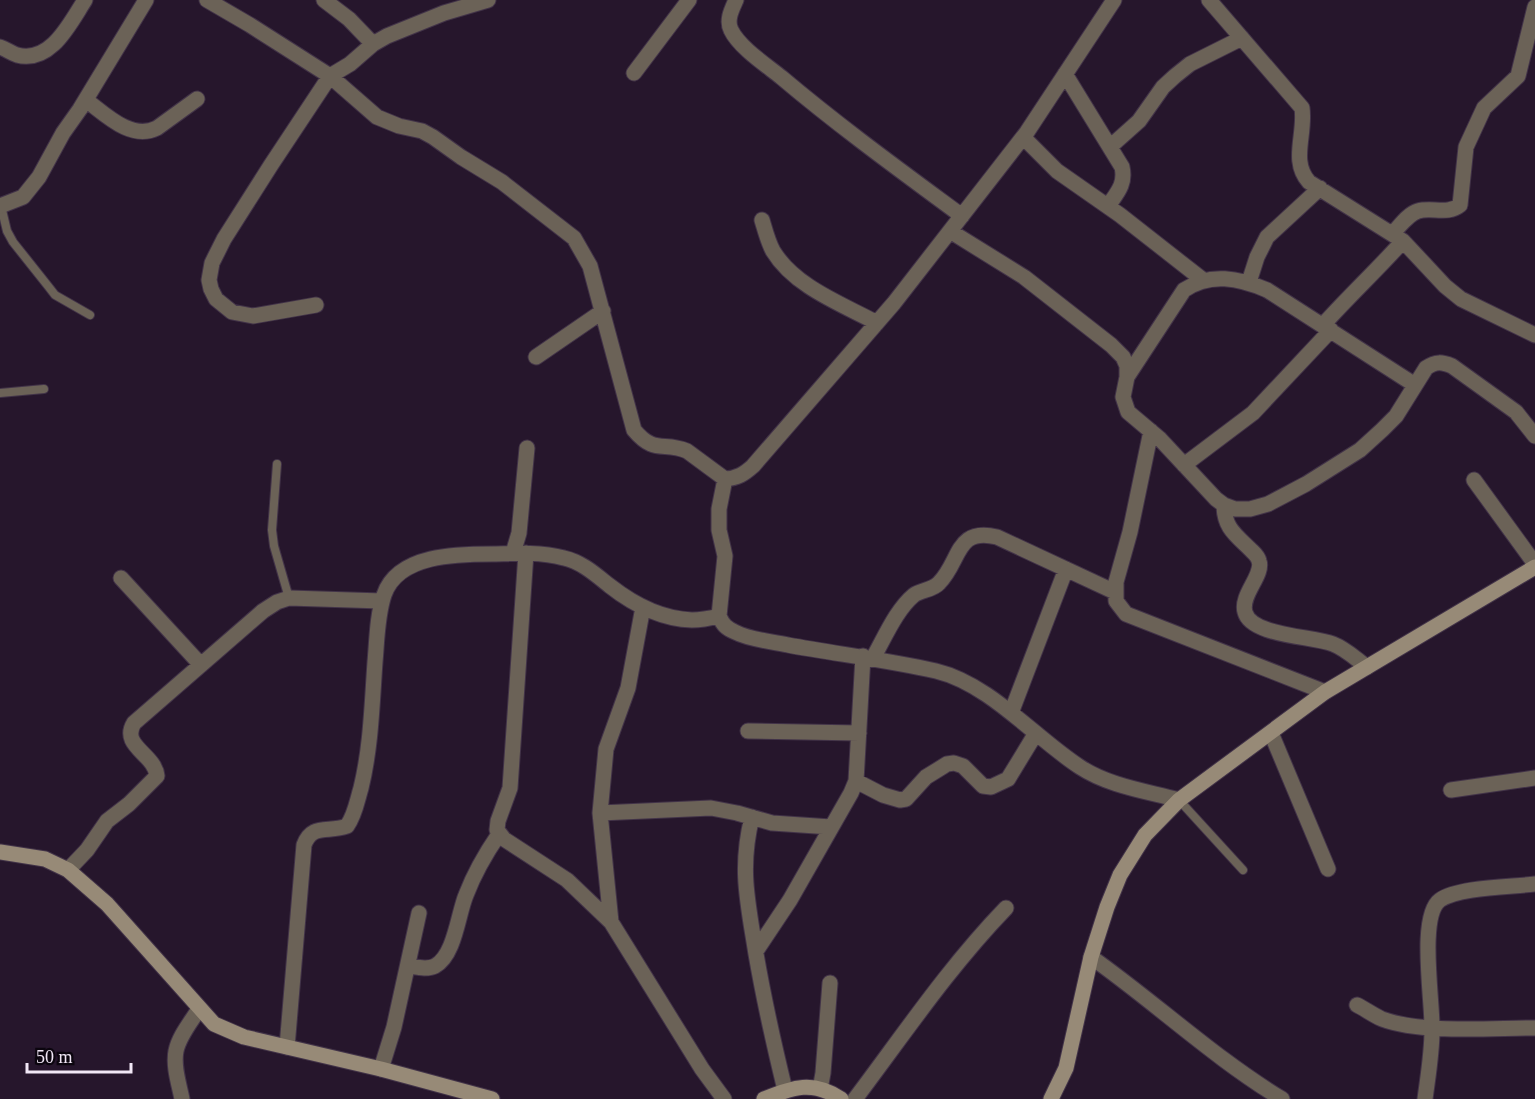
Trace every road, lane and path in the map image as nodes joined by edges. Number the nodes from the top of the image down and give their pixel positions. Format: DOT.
graph roads {
  1 [pos="85,0"];
  2 [pos="146,0"];
  3 [pos="207,0"];
  4 [pos="324,0"];
  5 [pos="488,0"];
  6 [pos="689,0"];
  7 [pos="736,0"];
  8 [pos="1114,0"];
  9 [pos="1209,0"];
  10 [pos="1535,7"];
  11 [pos="1242,38"];
  12 [pos="373,44"];
  13 [pos="0,47"];
  14 [pos="634,73"];
  15 [pos="1065,74"];
  16 [pos="330,76"];
  17 [pos="198,99"];
  18 [pos="86,100"];
  19 [pos="1023,137"];
  20 [pos="1111,146"];
  21 [pos="1320,188"];
  22 [pos="1,206"];
  23 [pos="1107,206"];
  24 [pos="962,216"];
  25 [pos="762,220"];
  26 [pos="950,231"];
  27 [pos="1398,237"];
  28 [pos="1203,280"];
  29 [pos="1249,282"];
  30 [pos="316,305"];
  31 [pos="603,311"];
  32 [pos="90,315"];
  33 [pos="877,323"];
  34 [pos="1327,328"];
  35 [pos="1535,335"];
  36 [pos="536,357"];
  37 [pos="1127,377"];
  38 [pos="1415,385"];
  39 [pos="44,389"];
  40 [pos="0,393"];
  41 [pos="1151,431"];
  42 [pos="1535,436"];
  43 [pos="527,448"];
  44 [pos="278,464"];
  45 [pos="1184,465"];
  46 [pos="725,479"];
  47 [pos="1474,480"];
  48 [pos="1224,505"];
  49 [pos="520,553"];
  50 [pos="1535,565"];
  51 [pos="1066,569"];
  52 [pos="121,578"];
  53 [pos="1115,592"];
  54 [pos="289,598"];
  55 [pos="382,601"];
  56 [pos="643,608"];
  57 [pos="719,616"];
  58 [pos="868,657"];
  59 [pos="201,665"];
  60 [pos="1367,667"];
  61 [pos="1325,692"];
  62 [pos="1011,713"];
  63 [pos="748,731"];
  64 [pos="859,733"];
  65 [pos="1036,733"];
  66 [pos="1270,733"];
  67 [pos="1535,778"];
  68 [pos="856,781"];
  69 [pos="1451,790"];
  70 [pos="1179,800"];
  71 [pos="600,813"];
  72 [pos="752,817"];
  73 [pos="831,827"];
  74 [pos="499,834"];
  75 [pos="0,852"];
  76 [pos="1328,869"];
  77 [pos="68,870"];
  78 [pos="1243,870"];
  79 [pos="1535,884"];
  80 [pos="1006,909"];
  81 [pos="419,913"];
  82 [pos="611,922"];
  83 [pos="756,951"];
  84 [pos="1091,957"];
  85 [pos="408,966"];
  86 [pos="830,983"];
  87 [pos="1357,1005"];
  88 [pos="199,1009"];
  89 [pos="1432,1028"];
  90 [pos="1535,1028"];
  91 [pos="287,1047"];
  92 [pos="381,1068"];
  93 [pos="818,1088"];
  94 [pos="785,1090"];
  95 [pos="442,1093"];
  96 [pos="1054,1098"];
  97 [pos="182,1099"];
  98 [pos="492,1099"];
  99 [pos="724,1099"];
  100 [pos="764,1099"];
  101 [pos="841,1099"];
  102 [pos="855,1099"];
  103 [pos="1282,1099"];
  104 [pos="1425,1099"];
  1 -- 13 [label="street"];
  2 -- 18 [label="street"];
  3 -- 16 [label="street"];
  4 -- 12 [label="street"];
  5 -- 12 [label="street"];
  6 -- 14 [label="street"];
  7 -- 24 [label="street"];
  8 -- 15 [label="street"];
  9 -- 11 [label="street"];
  10 -- 27 [label="street"];
  11 -- 20 [label="street"];
  11 -- 21 [label="street"];
  12 -- 16 [label="street"];
  15 -- 19 [label="street"];
  15 -- 20 [label="street"];
  16 -- 30 [label="street"];
  16 -- 31 [label="street"];
  17 -- 18 [label="street"];
  18 -- 22 [label="street"];
  19 -- 23 [label="street"];
  19 -- 24 [label="street"];
  20 -- 23 [label="street"];
  21 -- 27 [label="street"];
  21 -- 29 [label="street"];
  22 -- 32 [label="lane"];
  23 -- 28 [label="street"];
  24 -- 26 [label="street"];
  25 -- 33 [label="street"];
  26 -- 33 [label="street"];
  26 -- 37 [label="street"];
  27 -- 34 [label="street"];
  27 -- 35 [label="street"];
  28 -- 29 [label="street"];
  28 -- 37 [label="street"];
  29 -- 34 [label="street"];
  31 -- 36 [label="street"];
  31 -- 46 [label="street"];
  33 -- 46 [label="street"];
  34 -- 38 [label="street"];
  34 -- 45 [label="street"];
  37 -- 41 [label="street"];
  38 -- 42 [label="street"];
  38 -- 48 [label="street"];
  39 -- 40 [label="lane"];
  41 -- 45 [label="street"];
  41 -- 53 [label="street"];
  43 -- 49 [label="street"];
  44 -- 54 [label="lane"];
  45 -- 48 [label="street"];
  46 -- 57 [label="street"];
  47 -- 50 [label="street"];
  48 -- 60 [label="street"];
  49 -- 55 [label="street"];
  49 -- 56 [label="street"];
  49 -- 74 [label="street"];
  50 -- 60 [label="street"];
  51 -- 53 [label="street"];
  51 -- 58 [label="street"];
  51 -- 62 [label="street"];
  52 -- 59 [label="street"];
  53 -- 61 [label="street"];
  54 -- 55 [label="street"];
  54 -- 59 [label="street"];
  55 -- 91 [label="street"];
  56 -- 57 [label="street"];
  56 -- 71 [label="street"];
  57 -- 58 [label="street"];
  58 -- 62 [label="street"];
  58 -- 64 [label="street"];
  59 -- 77 [label="street"];
  60 -- 61 [label="street"];
  61 -- 66 [label="street"];
  62 -- 65 [label="street"];
  63 -- 64 [label="street"];
  64 -- 68 [label="street"];
  65 -- 68 [label="street"];
  65 -- 70 [label="street"];
  66 -- 70 [label="street"];
  66 -- 76 [label="street"];
  67 -- 69 [label="street"];
  68 -- 73 [label="street"];
  70 -- 78 [label="lane"];
  70 -- 84 [label="street"];
  71 -- 72 [label="street"];
  71 -- 82 [label="street"];
  72 -- 73 [label="street"];
  72 -- 83 [label="street"];
  73 -- 83 [label="street"];
  74 -- 82 [label="street"];
  74 -- 85 [label="street"];
  75 -- 77 [label="street"];
  77 -- 88 [label="street"];
  79 -- 89 [label="street"];
  80 -- 102 [label="street"];
  81 -- 85 [label="street"];
  82 -- 99 [label="street"];
  83 -- 94 [label="street"];
  84 -- 96 [label="street"];
  84 -- 103 [label="street"];
  85 -- 92 [label="street"];
  86 -- 93 [label="street"];
  87 -- 89 [label="street"];
  88 -- 91 [label="street"];
  88 -- 97 [label="street"];
  89 -- 90 [label="street"];
  89 -- 104 [label="street"];
  91 -- 92 [label="street"];
  92 -- 95 [label="street"];
  93 -- 94 [label="street"];
  93 -- 101 [label="street"];
  94 -- 100 [label="street"];
  95 -- 98 [label="street"];
}
